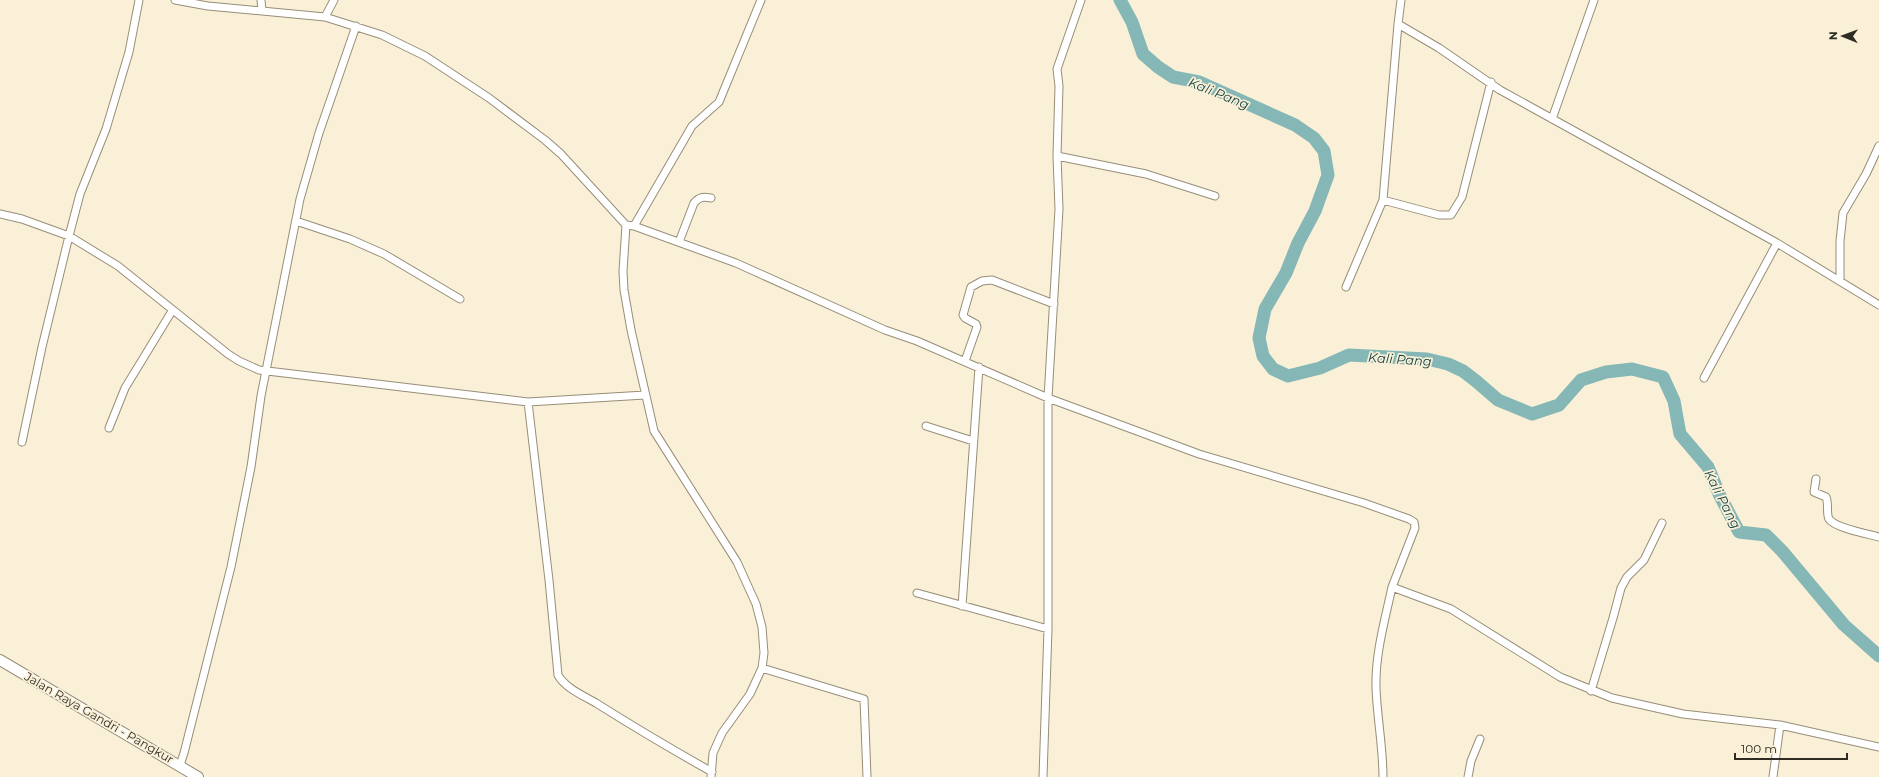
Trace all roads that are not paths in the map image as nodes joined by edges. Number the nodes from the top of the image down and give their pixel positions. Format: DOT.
graph roads {
  1 [pos="139,0"];
  2 [pos="175,0"];
  3 [pos="261,0"];
  4 [pos="334,0"];
  5 [pos="761,0"];
  6 [pos="1081,0"];
  7 [pos="1401,0"];
  8 [pos="1594,0"];
  9 [pos="262,11"];
  10 [pos="325,17"];
  11 [pos="1398,24"];
  12 [pos="356,26"];
  13 [pos="1491,82"];
  14 [pos="1552,119"];
  15 [pos="1879,146"];
  16 [pos="1057,156"];
  17 [pos="1215,196"];
  18 [pos="711,198"];
  19 [pos="1383,200"];
  20 [pos="0,214"];
  21 [pos="296,221"];
  22 [pos="630,226"];
  23 [pos="69,236"];
  24 [pos="679,242"];
  25 [pos="1777,243"];
  26 [pos="1840,281"];
  27 [pos="1346,286"];
  28 [pos="460,299"];
  29 [pos="1054,304"];
  30 [pos="1879,305"];
  31 [pos="172,311"];
  32 [pos="965,361"];
  33 [pos="979,367"];
  34 [pos="266,372"];
  35 [pos="1704,378"];
  36 [pos="645,395"];
  37 [pos="1048,398"];
  38 [pos="532,401"];
  39 [pos="926,426"];
  40 [pos="109,428"];
  41 [pos="973,441"];
  42 [pos="22,442"];
  43 [pos="1816,479"];
  44 [pos="1662,523"];
  45 [pos="1879,537"];
  46 [pos="1392,587"];
  47 [pos="917,593"];
  48 [pos="962,606"];
  49 [pos="1048,629"];
  50 [pos="0,660"];
  51 [pos="762,668"];
  52 [pos="1591,691"];
  53 [pos="1780,725"];
  54 [pos="1480,739"];
  55 [pos="1879,747"];
  56 [pos="180,766"];
  57 [pos="711,775"];
  58 [pos="198,777"];
  59 [pos="867,777"];
  60 [pos="1043,777"];
  61 [pos="1384,777"];
  62 [pos="1468,777"];
  63 [pos="1773,777"];
  1 -- 23 [label="street"];
  2 -- 9 [label="street"];
  3 -- 9 [label="street"];
  4 -- 10 [label="street"];
  5 -- 22 [label="street"];
  6 -- 16 [label="street"];
  7 -- 11 [label="street"];
  8 -- 14 [label="street"];
  9 -- 10 [label="street"];
  10 -- 12 [label="street"];
  11 -- 13 [label="street"];
  11 -- 19 [label="street"];
  12 -- 21 [label="street"];
  12 -- 22 [label="street"];
  13 -- 14 [label="street"];
  13 -- 19 [label="street"];
  14 -- 25 [label="street"];
  15 -- 26 [label="street"];
  16 -- 17 [label="street"];
  16 -- 29 [label="street"];
  18 -- 24 [label="street"];
  19 -- 27 [label="street"];
  20 -- 23 [label="street"];
  21 -- 28 [label="street"];
  21 -- 34 [label="street"];
  22 -- 24 [label="street"];
  22 -- 36 [label="street"];
  23 -- 31 [label="street"];
  23 -- 42 [label="street"];
  24 -- 32 [label="street"];
  25 -- 26 [label="street"];
  25 -- 35 [label="street"];
  26 -- 30 [label="street"];
  29 -- 32 [label="street"];
  29 -- 37 [label="street"];
  31 -- 34 [label="street"];
  31 -- 40 [label="street"];
  32 -- 33 [label="street"];
  33 -- 37 [label="street"];
  33 -- 41 [label="street"];
  34 -- 38 [label="street"];
  34 -- 56 [label="street"];
  36 -- 38 [label="street"];
  36 -- 51 [label="street"];
  37 -- 46 [label="street"];
  37 -- 49 [label="street"];
  38 -- 57 [label="street"];
  39 -- 41 [label="street"];
  41 -- 48 [label="street"];
  43 -- 45 [label="street"];
  44 -- 52 [label="street"];
  46 -- 52 [label="street"];
  46 -- 61 [label="street"];
  47 -- 48 [label="street"];
  48 -- 49 [label="street"];
  49 -- 60 [label="street"];
  50 -- 56 [label="street, Jalan Raya Gandri - Pangkur"];
  51 -- 57 [label="street"];
  51 -- 59 [label="street"];
  52 -- 53 [label="street"];
  53 -- 55 [label="street"];
  53 -- 63 [label="street"];
  54 -- 62 [label="street"];
  56 -- 58 [label="street, Jalan Raya Gandri - Pangkur"];
}
